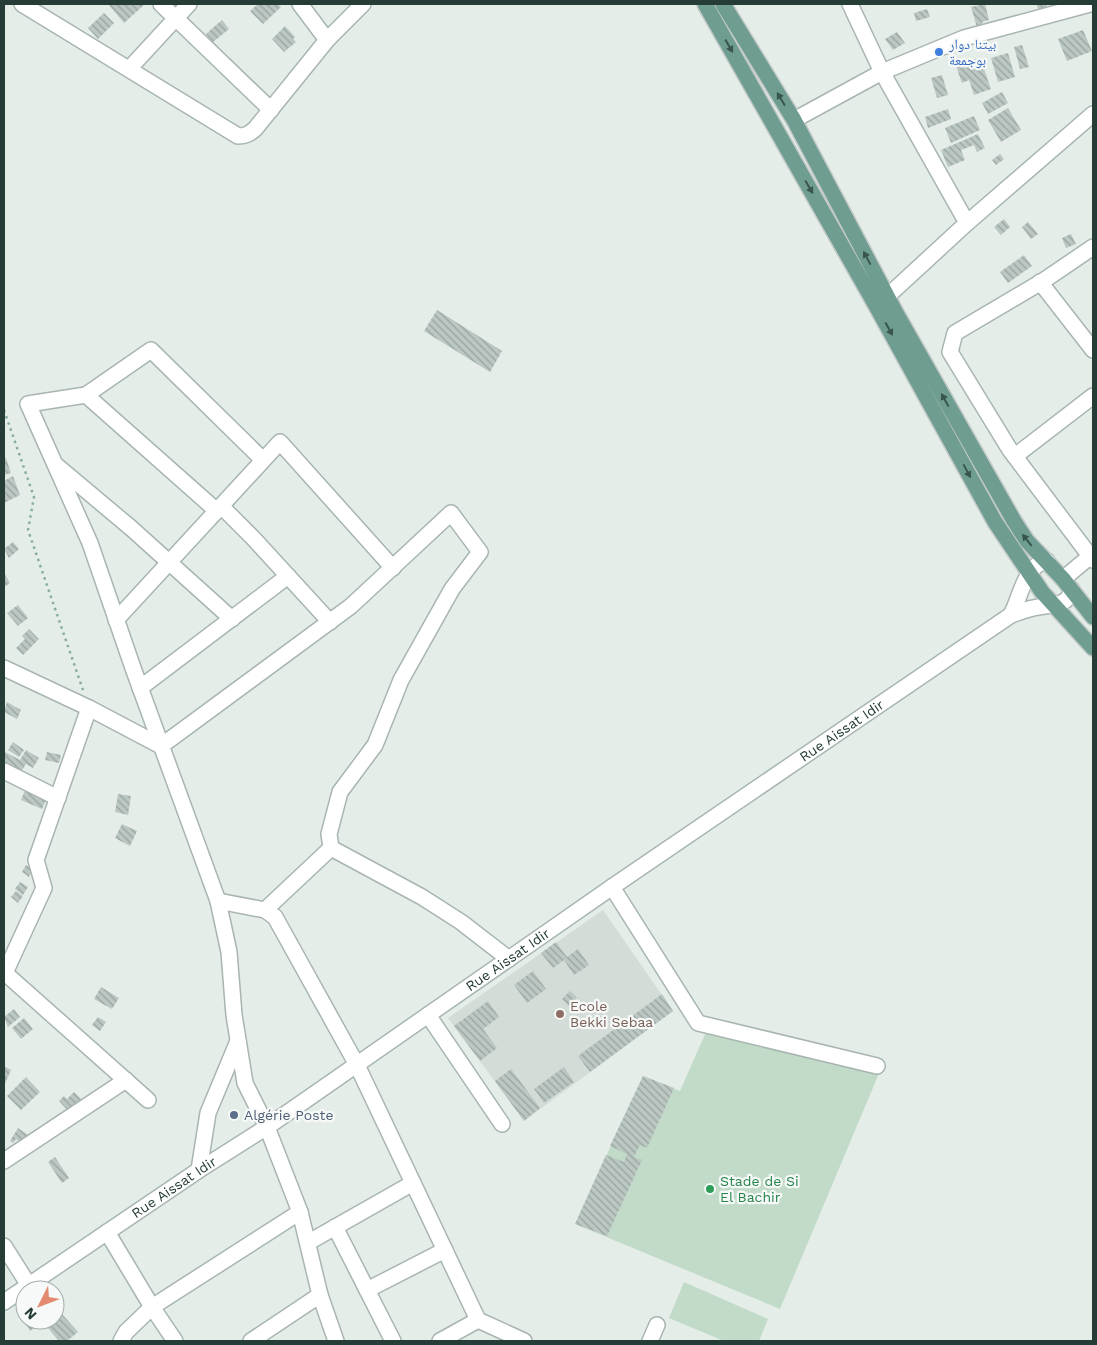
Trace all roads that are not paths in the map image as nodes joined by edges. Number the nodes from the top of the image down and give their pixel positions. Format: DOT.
graph roads {
  1 [pos="22,4"];
  2 [pos="161,4"];
  3 [pos="189,4"];
  4 [pos="300,4"];
  5 [pos="363,4"];
  6 [pos="705,4"];
  7 [pos="723,4"];
  8 [pos="850,4"];
  9 [pos="1090,4"];
  10 [pos="1066,7"];
  11 [pos="176,18"];
  12 [pos="327,40"];
  13 [pos="129,69"];
  14 [pos="882,72"];
  15 [pos="270,110"];
  16 [pos="1093,114"];
  17 [pos="794,120"];
  18 [pos="967,223"];
  19 [pos="1093,247"];
  20 [pos="1040,282"];
  21 [pos="882,302"];
  22 [pos="1093,350"];
  23 [pos="86,395"];
  24 [pos="1093,396"];
  25 [pos="1015,456"];
  26 [pos="263,460"];
  27 [pos="54,464"];
  28 [pos="219,508"];
  29 [pos="1092,557"];
  30 [pos="1046,561"];
  31 [pos="169,562"];
  32 [pos="392,568"];
  33 [pos="1028,573"];
  34 [pos="288,576"];
  35 [pos="1067,584"];
  36 [pos="1054,606"];
  37 [pos="1011,615"];
  38 [pos="1093,617"];
  39 [pos="232,619"];
  40 [pos="116,620"];
  41 [pos="330,622"];
  42 [pos="1093,648"];
  43 [pos="5,672"];
  44 [pos="140,688"];
  45 [pos="89,708"];
  46 [pos="161,746"];
  47 [pos="4,771"];
  48 [pos="58,798"];
  49 [pos="331,848"];
  50 [pos="612,887"];
  51 [pos="218,901"];
  52 [pos="265,910"];
  53 [pos="509,959"];
  54 [pos="4,974"];
  55 [pos="428,1015"];
  56 [pos="238,1041"];
  57 [pos="357,1065"];
  58 [pos="877,1066"];
  59 [pos="126,1080"];
  60 [pos="148,1100"];
  61 [pos="502,1124"];
  62 [pos="267,1128"];
  63 [pos="4,1161"];
  64 [pos="199,1170"];
  65 [pos="413,1183"];
  66 [pos="300,1212"];
  67 [pos="335,1227"];
  68 [pos="107,1232"];
  69 [pos="308,1242"];
  70 [pos="4,1246"];
  71 [pos="445,1250"];
  72 [pos="25,1280"];
  73 [pos="34,1280"];
  74 [pos="366,1290"];
  75 [pos="15,1294"];
  76 [pos="320,1295"];
  77 [pos="4,1302"];
  78 [pos="152,1307"];
  79 [pos="474,1322"];
  80 [pos="657,1325"];
  81 [pos="121,1341"];
  82 [pos="175,1341"];
  83 [pos="251,1341"];
  84 [pos="336,1341"];
  85 [pos="392,1341"];
  86 [pos="440,1341"];
  87 [pos="462,1341"];
  88 [pos="524,1341"];
  89 [pos="650,1341"];
  1 -- 13 [label="street"];
  2 -- 11 [label="street"];
  3 -- 11 [label="street"];
  4 -- 12 [label="street"];
  5 -- 12 [label="street"];
  6 -- 21 [label="main road, one-way"];
  17 -- 7 [label="main road, one-way"];
  8 -- 14 [label="street"];
  9 -- 10 [label="street"];
  10 -- 14 [label="street"];
  11 -- 13 [label="street"];
  11 -- 15 [label="street"];
  12 -- 15 [label="street"];
  13 -- 15 [label="street"];
  14 -- 17 [label="street"];
  14 -- 18 [label="street"];
  16 -- 18 [label="street"];
  21 -- 17 [label="main road, one-way"];
  18 -- 21 [label="street"];
  19 -- 20 [label="street"];
  20 -- 22 [label="street"];
  20 -- 25 [label="street"];
  30 -- 21 [label="main road, one-way"];
  21 -- 33 [label="main road, one-way"];
  23 -- 26 [label="street"];
  23 -- 27 [label="street"];
  23 -- 28 [label="street"];
  24 -- 25 [label="street"];
  25 -- 29 [label="street"];
  26 -- 28 [label="street"];
  26 -- 32 [label="street"];
  27 -- 31 [label="street"];
  27 -- 40 [label="street"];
  28 -- 31 [label="street"];
  28 -- 34 [label="street"];
  29 -- 35 [label="street"];
  30 -- 33 [label="street"];
  30 -- 35 [label="main road"];
  31 -- 39 [label="street"];
  31 -- 40 [label="street"];
  32 -- 41 [label="street"];
  32 -- 49 [label="street"];
  33 -- 36 [label="main road"];
  33 -- 37 [label="street"];
  34 -- 39 [label="street"];
  34 -- 41 [label="street"];
  35 -- 36 [label="street"];
  35 -- 38 [label="main road"];
  36 -- 37 [label="street, Rue Aissat Idir"];
  36 -- 42 [label="main road"];
  37 -- 50 [label="street, Rue Aissat Idir"];
  39 -- 44 [label="street"];
  40 -- 44 [label="street"];
  41 -- 46 [label="street"];
  43 -- 45 [label="street"];
  44 -- 46 [label="street"];
  45 -- 46 [label="street"];
  45 -- 48 [label="street"];
  46 -- 51 [label="street"];
  47 -- 48 [label="street"];
  48 -- 54 [label="street"];
  49 -- 52 [label="street"];
  49 -- 53 [label="street"];
  50 -- 53 [label="street, Rue Aissat Idir"];
  50 -- 58 [label="street"];
  51 -- 52 [label="street"];
  51 -- 56 [label="street"];
  52 -- 57 [label="street"];
  53 -- 55 [label="street, Rue Aissat Idir"];
  54 -- 59 [label="street"];
  55 -- 57 [label="street, Rue Aissat Idir"];
  55 -- 61 [label="street"];
  56 -- 62 [label="street"];
  56 -- 64 [label="street"];
  57 -- 62 [label="street, Rue Aissat Idir"];
  57 -- 65 [label="street"];
  59 -- 60 [label="street"];
  59 -- 63 [label="street"];
  62 -- 64 [label="street, Rue Aissat Idir"];
  62 -- 66 [label="street"];
  64 -- 68 [label="street, Rue Aissat Idir"];
  65 -- 67 [label="street"];
  65 -- 71 [label="street"];
  66 -- 69 [label="street"];
  66 -- 78 [label="street"];
  67 -- 69 [label="street"];
  67 -- 74 [label="street"];
  68 -- 73 [label="street, Rue Aissat Idir"];
  68 -- 78 [label="street"];
  69 -- 76 [label="street"];
  70 -- 72 [label="street"];
  71 -- 74 [label="street"];
  71 -- 79 [label="street"];
  74 -- 85 [label="street"];
  75 -- 77 [label="street, Rue Aissat Idir"];
  76 -- 83 [label="street"];
  76 -- 84 [label="street"];
  78 -- 81 [label="street"];
  78 -- 82 [label="street"];
  79 -- 86 [label="street"];
  79 -- 87 [label="street"];
  79 -- 88 [label="street"];
  80 -- 89 [label="street"];
}
